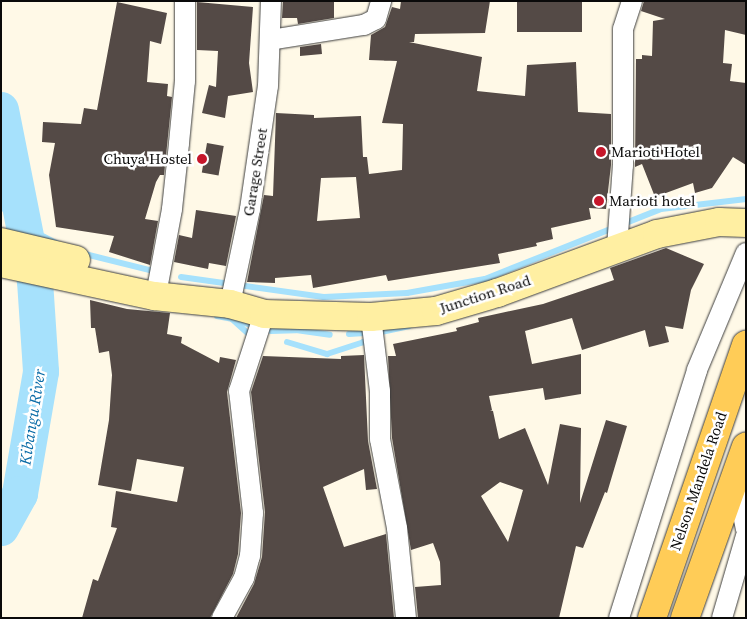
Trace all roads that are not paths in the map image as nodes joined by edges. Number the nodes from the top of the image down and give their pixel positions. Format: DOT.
graph roads {
  1 [pos="185,1"];
  2 [pos="271,1"];
  3 [pos="381,1"];
  4 [pos="632,1"];
  5 [pos="270,40"];
  6 [pos="746,223"];
  7 [pos="1,242"];
  8 [pos="617,248"];
  9 [pos="746,253"];
  10 [pos="1,263"];
  11 [pos="63,266"];
  12 [pos="158,284"];
  13 [pos="187,300"];
  14 [pos="230,304"];
  15 [pos="264,314"];
  16 [pos="371,317"];
  17 [pos="746,345"];
  18 [pos="746,447"];
  19 [pos="735,477"];
  20 [pos="746,529"];
  21 [pos="746,536"];
  22 [pos="222,618"];
  23 [pos="406,618"];
  24 [pos="619,618"];
  25 [pos="652,618"];
  26 [pos="685,618"];
  27 [pos="722,618"];
  1 -- 12 [label="street"];
  2 -- 5 [label="street, Garage Street"];
  3 -- 5 [label="street"];
  4 -- 8 [label="street"];
  5 -- 14 [label="street, Garage Street"];
  6 -- 8 [label="main road, Junction Road"];
  7 -- 11 [label="main road"];
  8 -- 16 [label="main road, Junction Road"];
  9 -- 24 [label="street"];
  10 -- 11 [label="main road"];
  11 -- 12 [label="main road, Junction Road"];
  11 -- 13 [label="main road, Junction Road"];
  12 -- 13 [label="main road, Junction Road"];
  13 -- 14 [label="main road, Junction Road"];
  14 -- 15 [label="main road, Junction Road"];
  15 -- 16 [label="main road, Junction Road"];
  15 -- 22 [label="street"];
  16 -- 23 [label="street"];
  17 -- 25 [label="main road, Nelson Mandela Road"];
  18 -- 19 [label="main road"];
  19 -- 20 [label="street"];
  19 -- 26 [label="main road"];
  21 -- 27 [label="street"];
}
